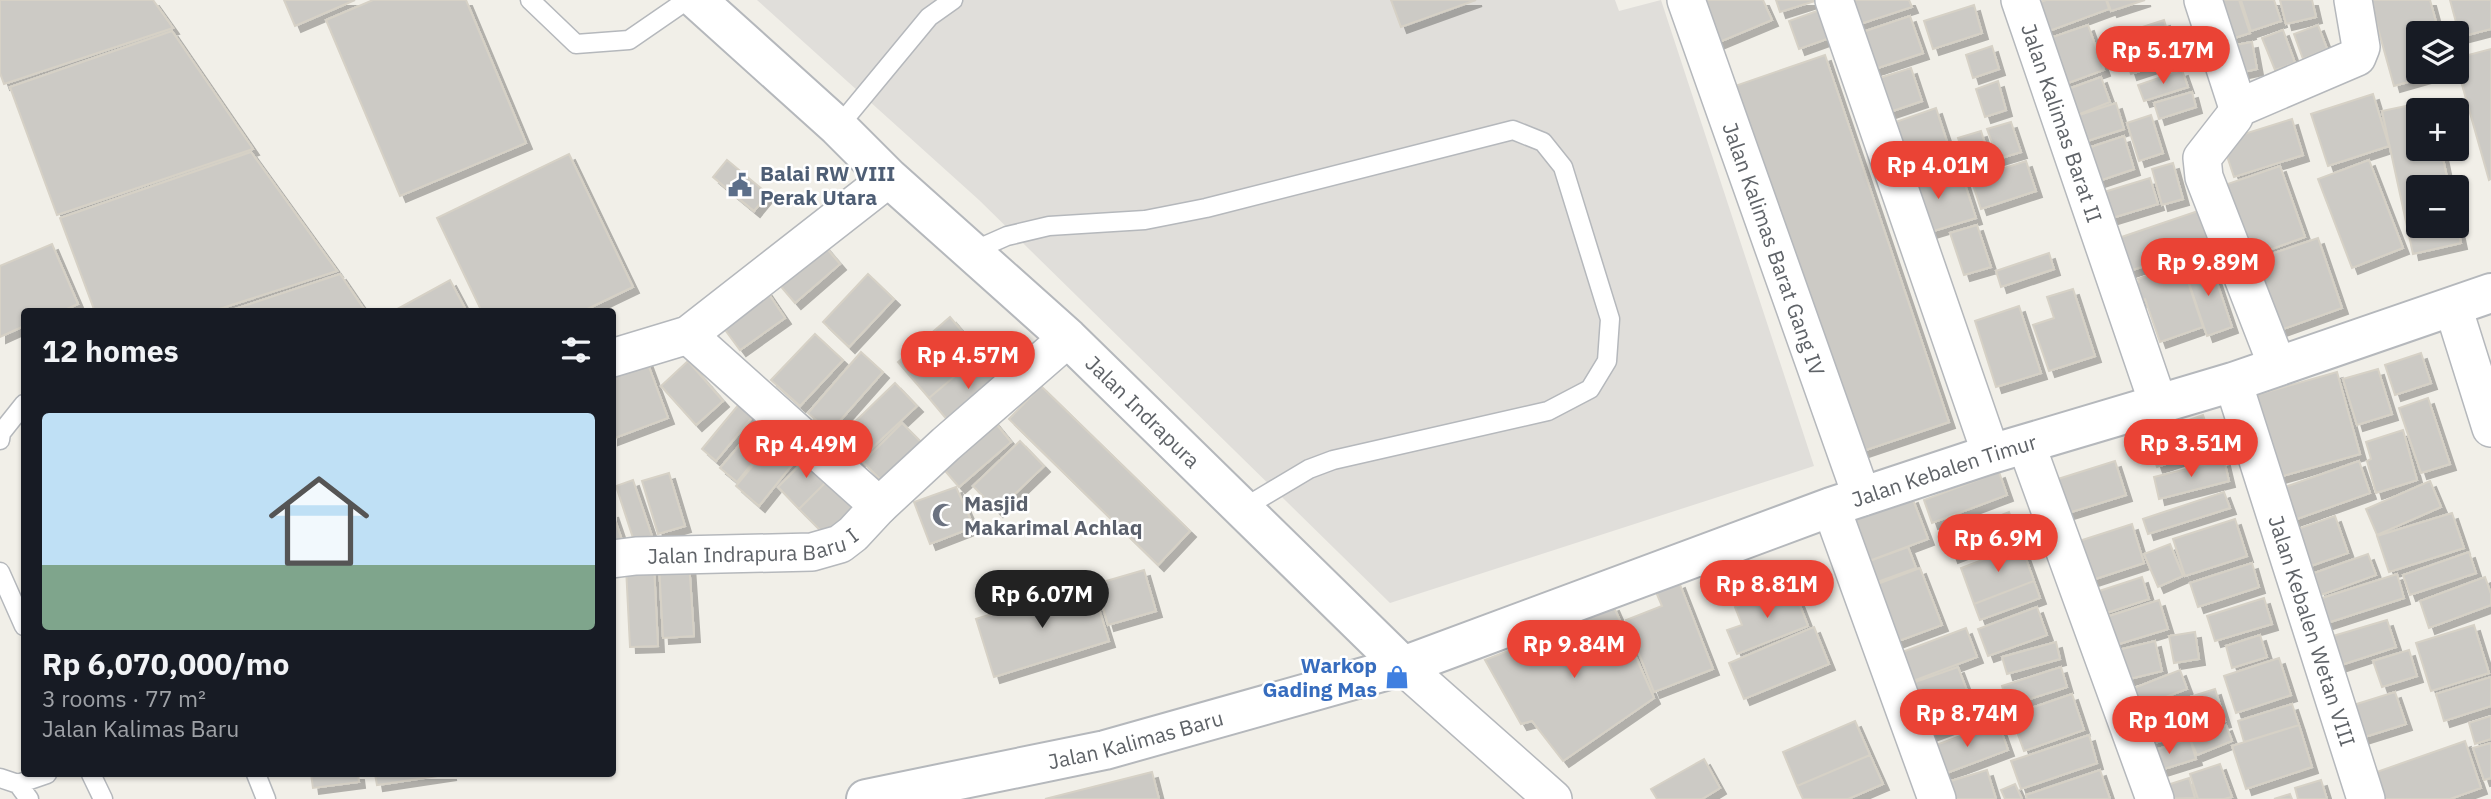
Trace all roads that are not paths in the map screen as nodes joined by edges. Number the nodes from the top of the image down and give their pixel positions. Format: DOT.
graph roads {
  1 [pos="530,0"];
  2 [pos="687,0"];
  3 [pos="697,0"];
  4 [pos="953,0"];
  5 [pos="1686,0"];
  6 [pos="1834,0"];
  7 [pos="2020,0"];
  8 [pos="2203,0"];
  9 [pos="2353,0"];
  10 [pos="2238,108"];
  11 [pos="838,127"];
  12 [pos="889,178"];
  13 [pos="972,251"];
  14 [pos="2491,293"];
  15 [pos="2453,307"];
  16 [pos="688,335"];
  17 [pos="1068,338"];
  18 [pos="616,357"];
  19 [pos="2277,365"];
  20 [pos="2233,382"];
  21 [pos="2158,403"];
  22 [pos="21,406"];
  23 [pos="2491,428"];
  24 [pos="0,440"];
  25 [pos="2009,449"];
  26 [pos="1846,502"];
  27 [pos="879,506"];
  28 [pos="1242,509"];
  29 [pos="616,558"];
  30 [pos="0,572"];
  31 [pos="21,619"];
  32 [pos="1403,666"];
  33 [pos="38,777"];
  34 [pos="92,777"];
  35 [pos="257,777"];
  36 [pos="0,778"];
  37 [pos="18,784"];
  38 [pos="29,799"];
  39 [pos="103,799"];
  40 [pos="267,799"];
  41 [pos="866,799"];
  42 [pos="1553,799"];
  43 [pos="1937,799"];
  44 [pos="2155,799"];
  45 [pos="2366,799"];
  1 -- 2 [label="lane"];
  3 -- 11 [label="street, Jalan Indrapura"];
  4 -- 11 [label="lane"];
  5 -- 26 [label="street, Jalan Kalimas Barat Gang IV"];
  6 -- 25 [label="street"];
  7 -- 21 [label="street, Jalan Kalimas Barat II"];
  8 -- 10 [label="street"];
  9 -- 10 [label="street"];
  10 -- 19 [label="street"];
  11 -- 12 [label="street, Jalan Indrapura"];
  12 -- 13 [label="street, Jalan Indrapura"];
  12 -- 16 [label="street"];
  13 -- 17 [label="street, Jalan Indrapura"];
  13 -- 28 [label="lane"];
  14 -- 15 [label="street, Jalan Kebalen Timur"];
  15 -- 19 [label="street, Jalan Kebalen Timur"];
  15 -- 23 [label="street"];
  16 -- 18 [label="street"];
  16 -- 27 [label="street, Jalan Indrapura Baru I"];
  17 -- 27 [label="street, Jalan Indrapura Baru I"];
  17 -- 28 [label="street, Jalan Indrapura"];
  19 -- 20 [label="street, Jalan Kebalen Timur"];
  20 -- 21 [label="street, Jalan Kebalen Timur"];
  20 -- 45 [label="street, Jalan Kebalen Wetan VIII"];
  21 -- 25 [label="street, Jalan Kebalen Timur"];
  22 -- 24 [label="lane"];
  25 -- 26 [label="street, Jalan Kebalen Timur"];
  25 -- 44 [label="street"];
  26 -- 32 [label="street, Jalan Kebalen Timur"];
  26 -- 43 [label="street, Jalan Kalimas Barat Gang IV"];
  27 -- 29 [label="street, Jalan Indrapura Baru I"];
  28 -- 32 [label="street, Jalan Indrapura"];
  30 -- 31 [label="lane"];
  32 -- 41 [label="street, Jalan Kalimas Baru"];
  32 -- 42 [label="street, Jalan Indrapura"];
  33 -- 37 [label="lane"];
  34 -- 39 [label="lane"];
  35 -- 40 [label="lane"];
  36 -- 37 [label="lane"];
  37 -- 38 [label="lane"];
}
